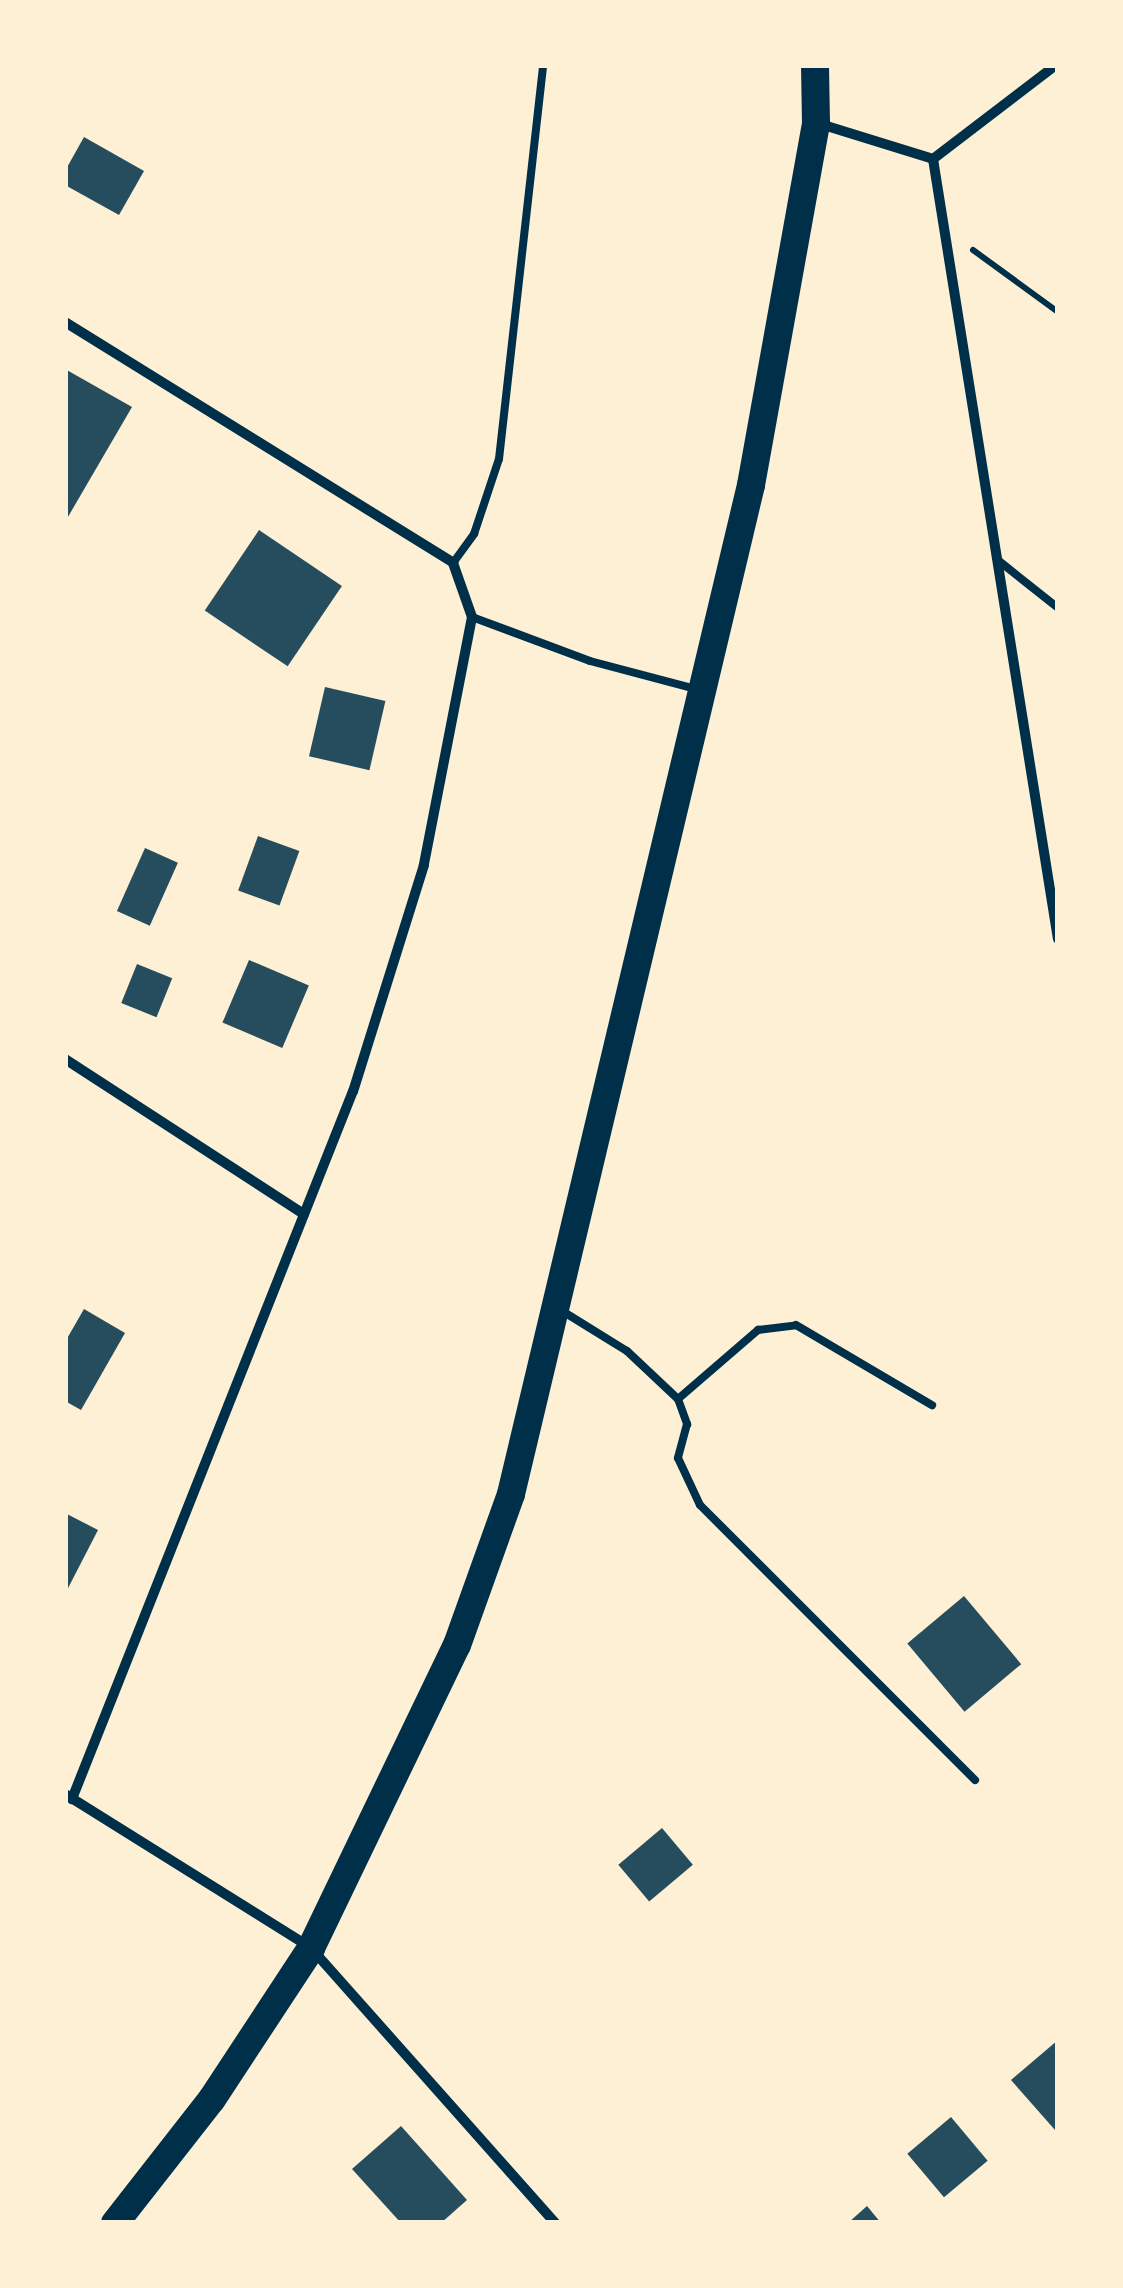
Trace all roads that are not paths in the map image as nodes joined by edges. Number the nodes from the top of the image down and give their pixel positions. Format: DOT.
graph roads {
  1 [pos="542,65"];
  2 [pos="815,65"];
  3 [pos="1056,65"];
  4 [pos="816,123"];
  5 [pos="933,159"];
  6 [pos="65,322"];
  7 [pos="999,561"];
  8 [pos="453,563"];
  9 [pos="1058,608"];
  10 [pos="472,617"];
  11 [pos="701,691"];
  12 [pos="1058,939"];
  13 [pos="65,1059"];
  14 [pos="304,1214"];
  15 [pos="556,1306"];
  16 [pos="678,1400"];
  17 [pos="932,1405"];
  18 [pos="975,1780"];
  19 [pos="69,1797"];
  20 [pos="311,1948"];
  21 [pos="116,2223"];
  22 [pos="555,2223"];
  1 -- 8 [label="lane"];
  2 -- 4 [label="highway"];
  3 -- 5 [label="street"];
  4 -- 5 [label="street"];
  4 -- 11 [label="highway"];
  5 -- 7 [label="street"];
  6 -- 8 [label="street"];
  7 -- 9 [label="lane"];
  7 -- 12 [label="street"];
  8 -- 10 [label="street"];
  10 -- 11 [label="lane"];
  10 -- 14 [label="street"];
  11 -- 15 [label="highway"];
  13 -- 14 [label="street"];
  14 -- 19 [label="street"];
  15 -- 16 [label="lane"];
  15 -- 20 [label="highway"];
  16 -- 17 [label="lane"];
  16 -- 18 [label="lane"];
  19 -- 20 [label="street"];
  20 -- 21 [label="highway"];
  20 -- 22 [label="street"];
}
